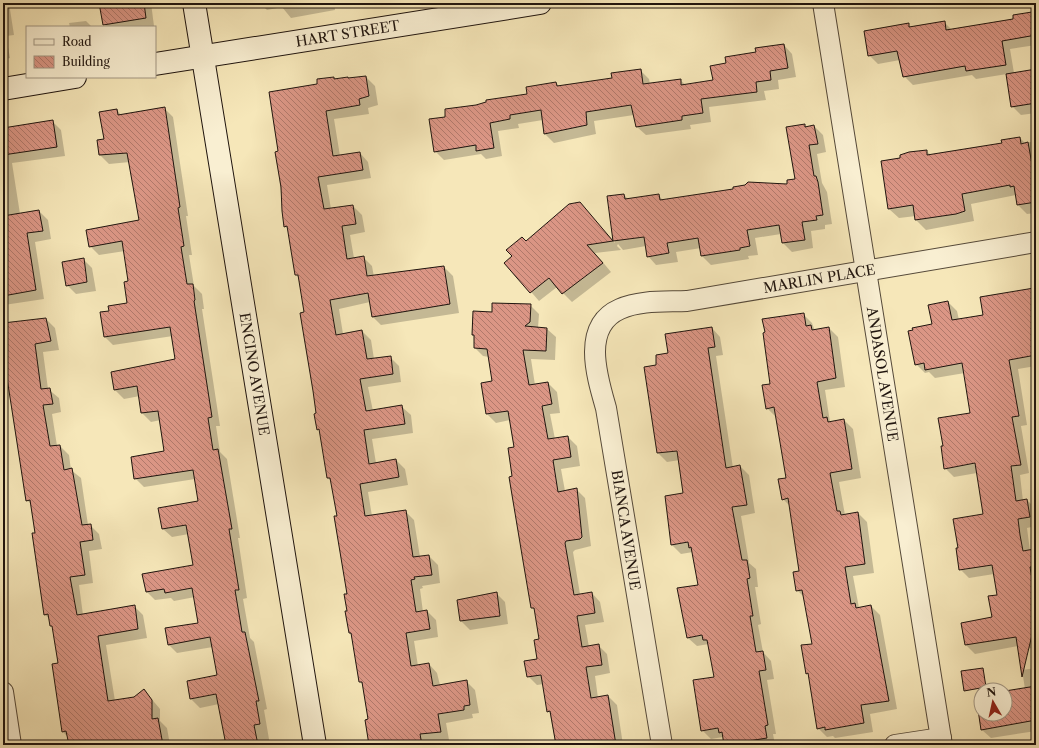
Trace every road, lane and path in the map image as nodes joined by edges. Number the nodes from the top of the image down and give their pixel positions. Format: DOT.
graph roads {
  1 [pos="194,3"];
  2 [pos="540,3"];
  3 [pos="823,3"];
  4 [pos="510,5"];
  5 [pos="203,56"];
  6 [pos="156,64"];
  7 [pos="69,78"];
  8 [pos="3,89"];
  9 [pos="1036,242"];
  10 [pos="866,270"];
  11 [pos="607,319"];
  12 [pos="3,692"];
  13 [pos="942,741"];
  14 [pos="11,745"];
  15 [pos="315,745"];
  16 [pos="662,745"];
  17 [pos="895,745"];
  1 -- 5 [label="street, ENCINO AVENUE"];
  2 -- 4 [label="street, HART STREET"];
  3 -- 10 [label="street, ANDASOL AVENUE"];
  4 -- 5 [label="street, HART STREET"];
  5 -- 6 [label="street, HART STREET"];
  5 -- 15 [label="street, ENCINO AVENUE"];
  7 -- 8 [label="street"];
  9 -- 10 [label="street, MARLIN PLACE"];
  10 -- 11 [label="street, MARLIN PLACE"];
  10 -- 13 [label="street, ANDASOL AVENUE"];
  11 -- 16 [label="street, BIANCA AVENUE"];
  12 -- 14 [label="street"];
  13 -- 17 [label="street"];
}
